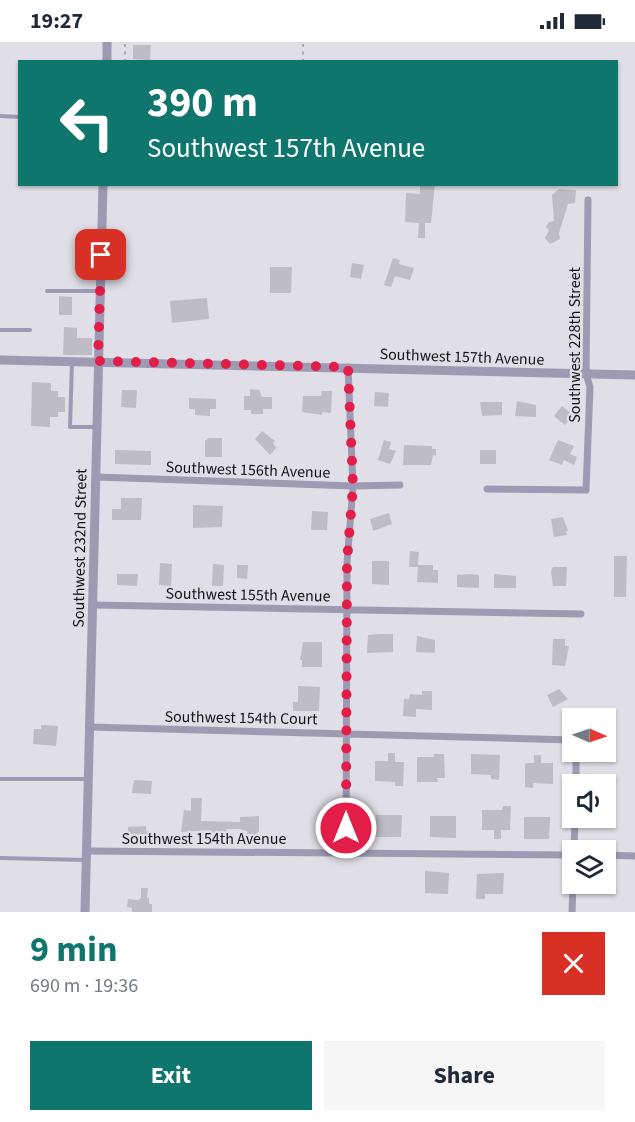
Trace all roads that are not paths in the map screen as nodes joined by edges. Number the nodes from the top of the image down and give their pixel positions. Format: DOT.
graph roads {
  1 [pos="107,42"];
  2 [pos="107,60"];
  3 [pos="0,116"];
  4 [pos="18,117"];
  5 [pos="104,186"];
  6 [pos="588,200"];
  7 [pos="47,291"];
  8 [pos="100,291"];
  9 [pos="0,330"];
  10 [pos="30,330"];
  11 [pos="0,360"];
  12 [pos="72,361"];
  13 [pos="98,361"];
  14 [pos="348,367"];
  15 [pos="586,374"];
  16 [pos="635,375"];
  17 [pos="97,427"];
  18 [pos="96,477"];
  19 [pos="400,485"];
  20 [pos="353,486"];
  21 [pos="487,489"];
  22 [pos="93,605"];
  23 [pos="347,610"];
  24 [pos="582,614"];
  25 [pos="89,728"];
  26 [pos="347,733"];
  27 [pos="562,740"];
  28 [pos="0,778"];
  29 [pos="88,779"];
  30 [pos="346,852"];
  31 [pos="562,853"];
  32 [pos="87,855"];
  33 [pos="616,855"];
  34 [pos="635,856"];
  35 [pos="0,858"];
  36 [pos="573,894"];
  37 [pos="85,912"];
  38 [pos="572,912"];
  1 -- 2 [label="street"];
  3 -- 4 [label="lane"];
  5 -- 8 [label="street, Southwest 232nd Street"];
  6 -- 15 [label="street, Southwest 228th Street"];
  7 -- 8 [label="lane"];
  8 -- 13 [label="street, Southwest 232nd Street"];
  9 -- 10 [label="lane"];
  11 -- 12 [label="street, Southwest 157th Avenue"];
  12 -- 13 [label="street, Southwest 157th Avenue"];
  12 -- 17 [label="lane"];
  13 -- 14 [label="street, Southwest 157th Avenue"];
  13 -- 17 [label="street, Southwest 232nd Street"];
  14 -- 15 [label="street, Southwest 157th Avenue"];
  14 -- 20 [label="street"];
  15 -- 16 [label="street, Southwest 157th Avenue"];
  15 -- 21 [label="street, Southwest 228th Street"];
  17 -- 18 [label="street, Southwest 232nd Street"];
  18 -- 20 [label="street, Southwest 156th Avenue"];
  18 -- 22 [label="street, Southwest 232nd Street"];
  19 -- 20 [label="street, Southwest 156th Avenue"];
  20 -- 23 [label="street"];
  22 -- 23 [label="street, Southwest 155th Avenue"];
  22 -- 25 [label="street, Southwest 232nd Street"];
  23 -- 24 [label="street, Southwest 155th Avenue"];
  23 -- 26 [label="street"];
  25 -- 26 [label="street, Southwest 154th Court"];
  25 -- 29 [label="street, Southwest 232nd Street"];
  26 -- 27 [label="street, Southwest 154th Court"];
  26 -- 30 [label="street"];
  28 -- 29 [label="lane"];
  29 -- 32 [label="street, Southwest 232nd Street"];
  30 -- 31 [label="street, Southwest 154th Avenue"];
  30 -- 32 [label="street, Southwest 154th Avenue"];
  32 -- 35 [label="lane"];
  32 -- 37 [label="street, Southwest 232nd Street"];
  33 -- 34 [label="street"];
  36 -- 38 [label="street"];
}
